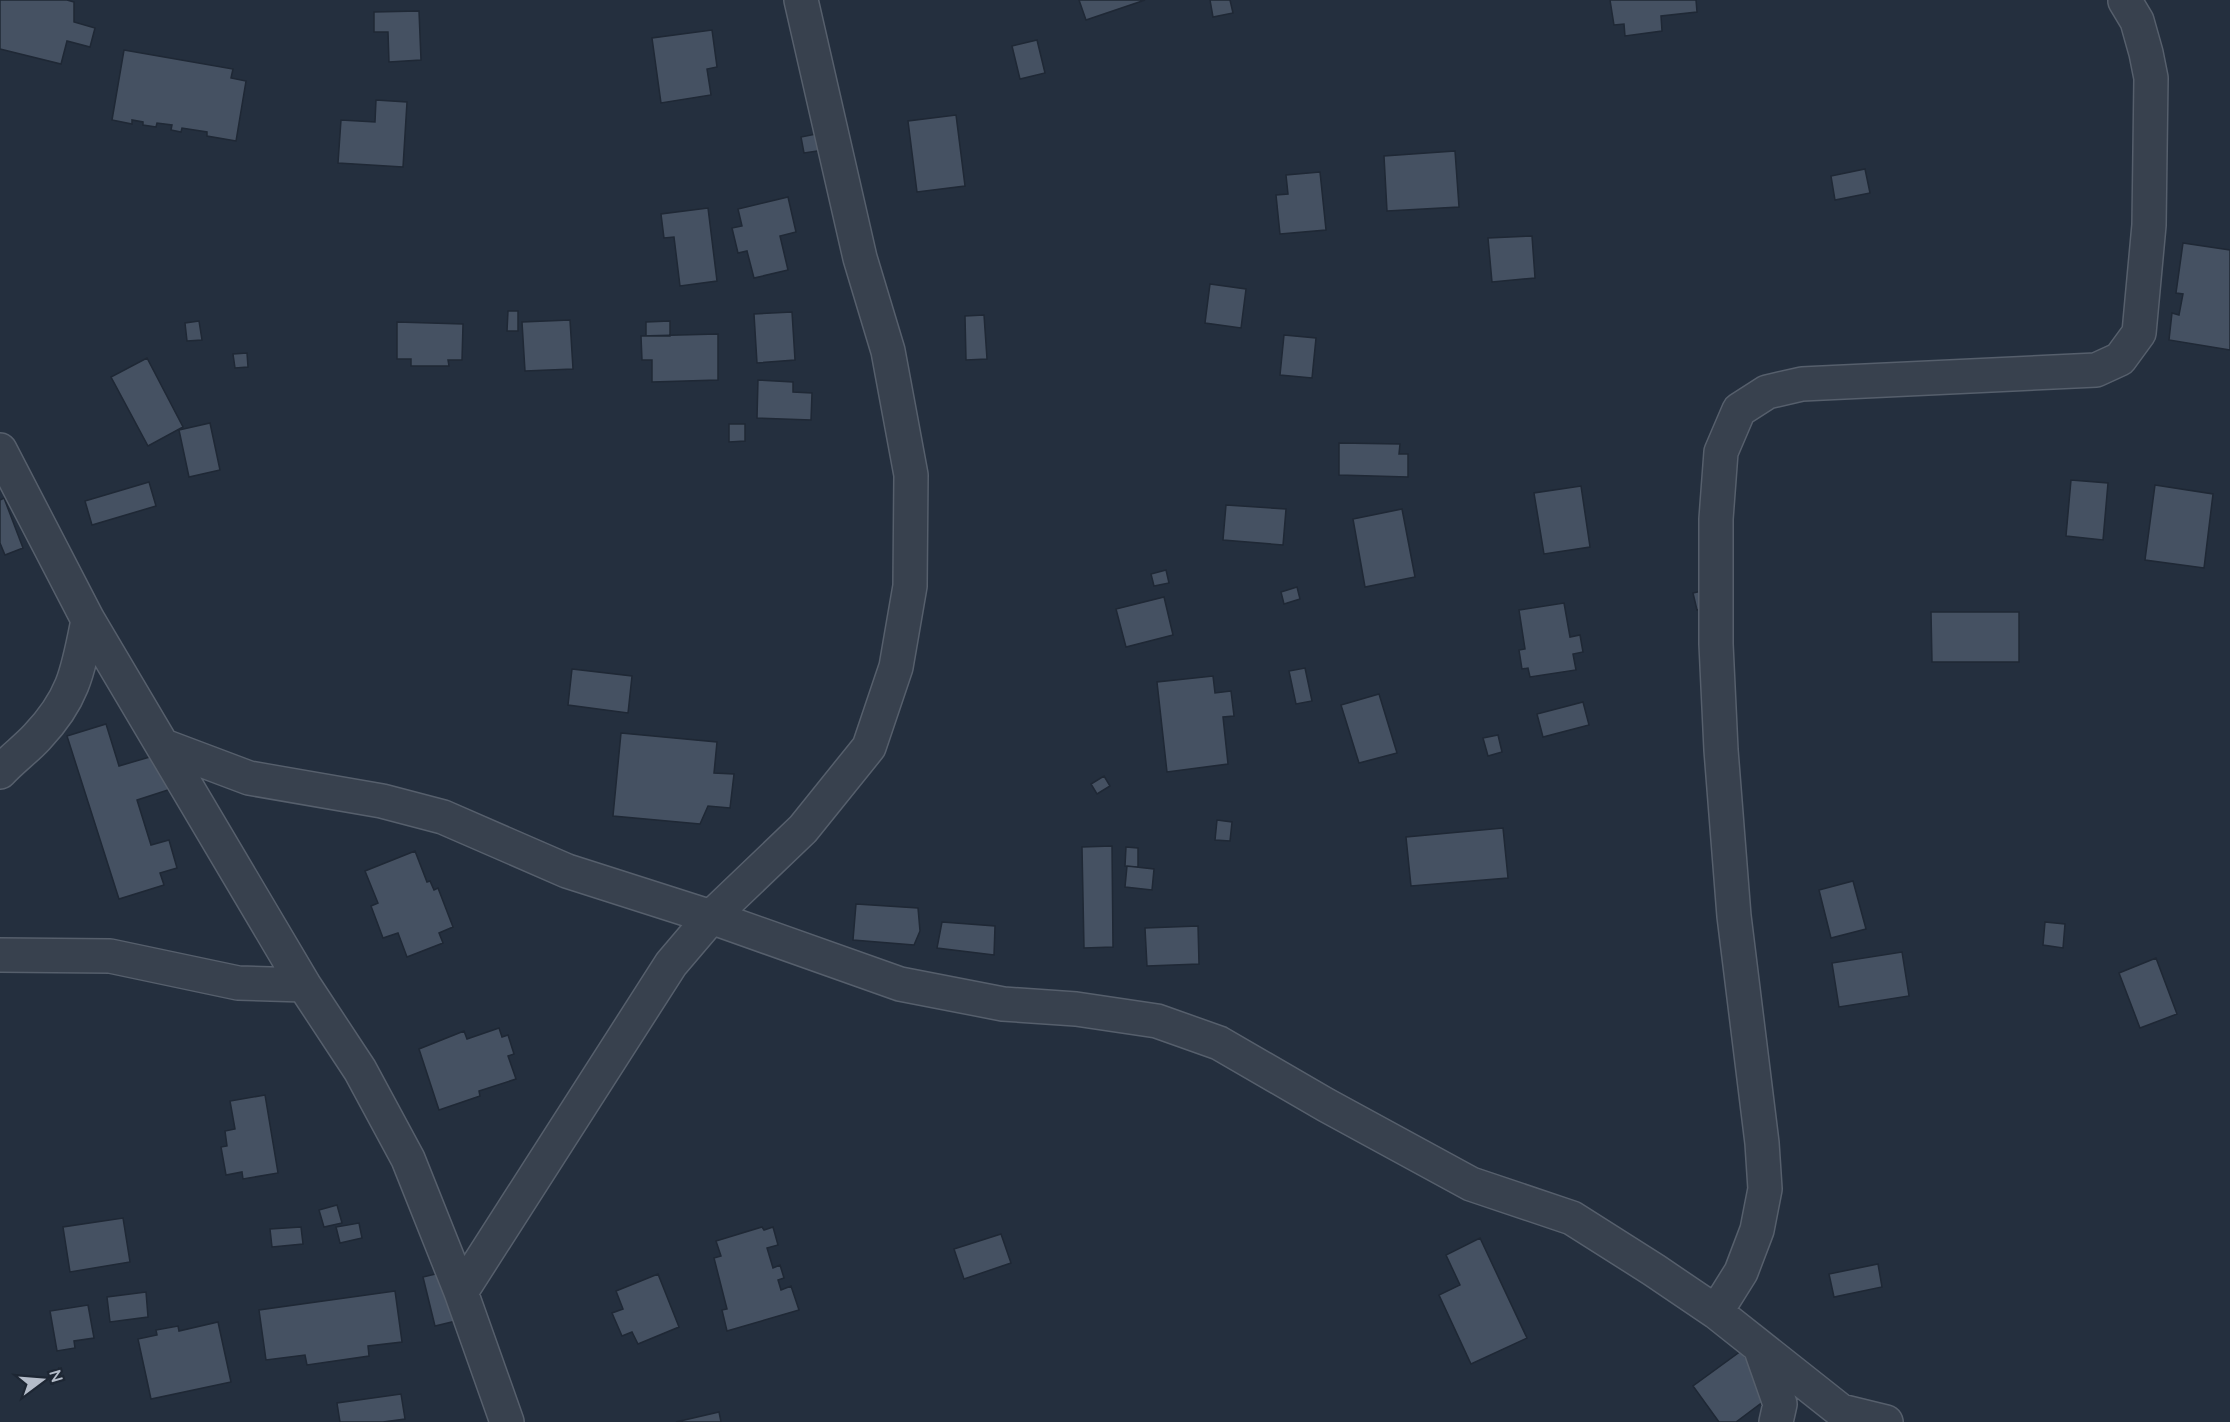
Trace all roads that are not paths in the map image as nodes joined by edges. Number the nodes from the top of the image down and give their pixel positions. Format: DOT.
graph roads {
  1 [pos="801,0"];
  2 [pos="2126,1"];
  3 [pos="0,450"];
  4 [pos="88,620"];
  5 [pos="164,746"];
  6 [pos="0,772"];
  7 [pos="711,917"];
  8 [pos="0,955"];
  9 [pos="304,985"];
  10 [pos="461,1292"];
  11 [pos="1716,1312"];
  12 [pos="1759,1346"];
  13 [pos="507,1422"];
  14 [pos="1776,1422"];
  15 [pos="1886,1422"];
  1 -- 7 [label="street"];
  2 -- 11 [label="street"];
  3 -- 4 [label="street"];
  4 -- 5 [label="street"];
  4 -- 6 [label="street"];
  5 -- 7 [label="street"];
  5 -- 9 [label="street"];
  7 -- 10 [label="street"];
  7 -- 11 [label="street"];
  8 -- 9 [label="street"];
  9 -- 10 [label="street"];
  10 -- 13 [label="street"];
  11 -- 12 [label="street"];
  12 -- 14 [label="street"];
  12 -- 15 [label="street"];
}
